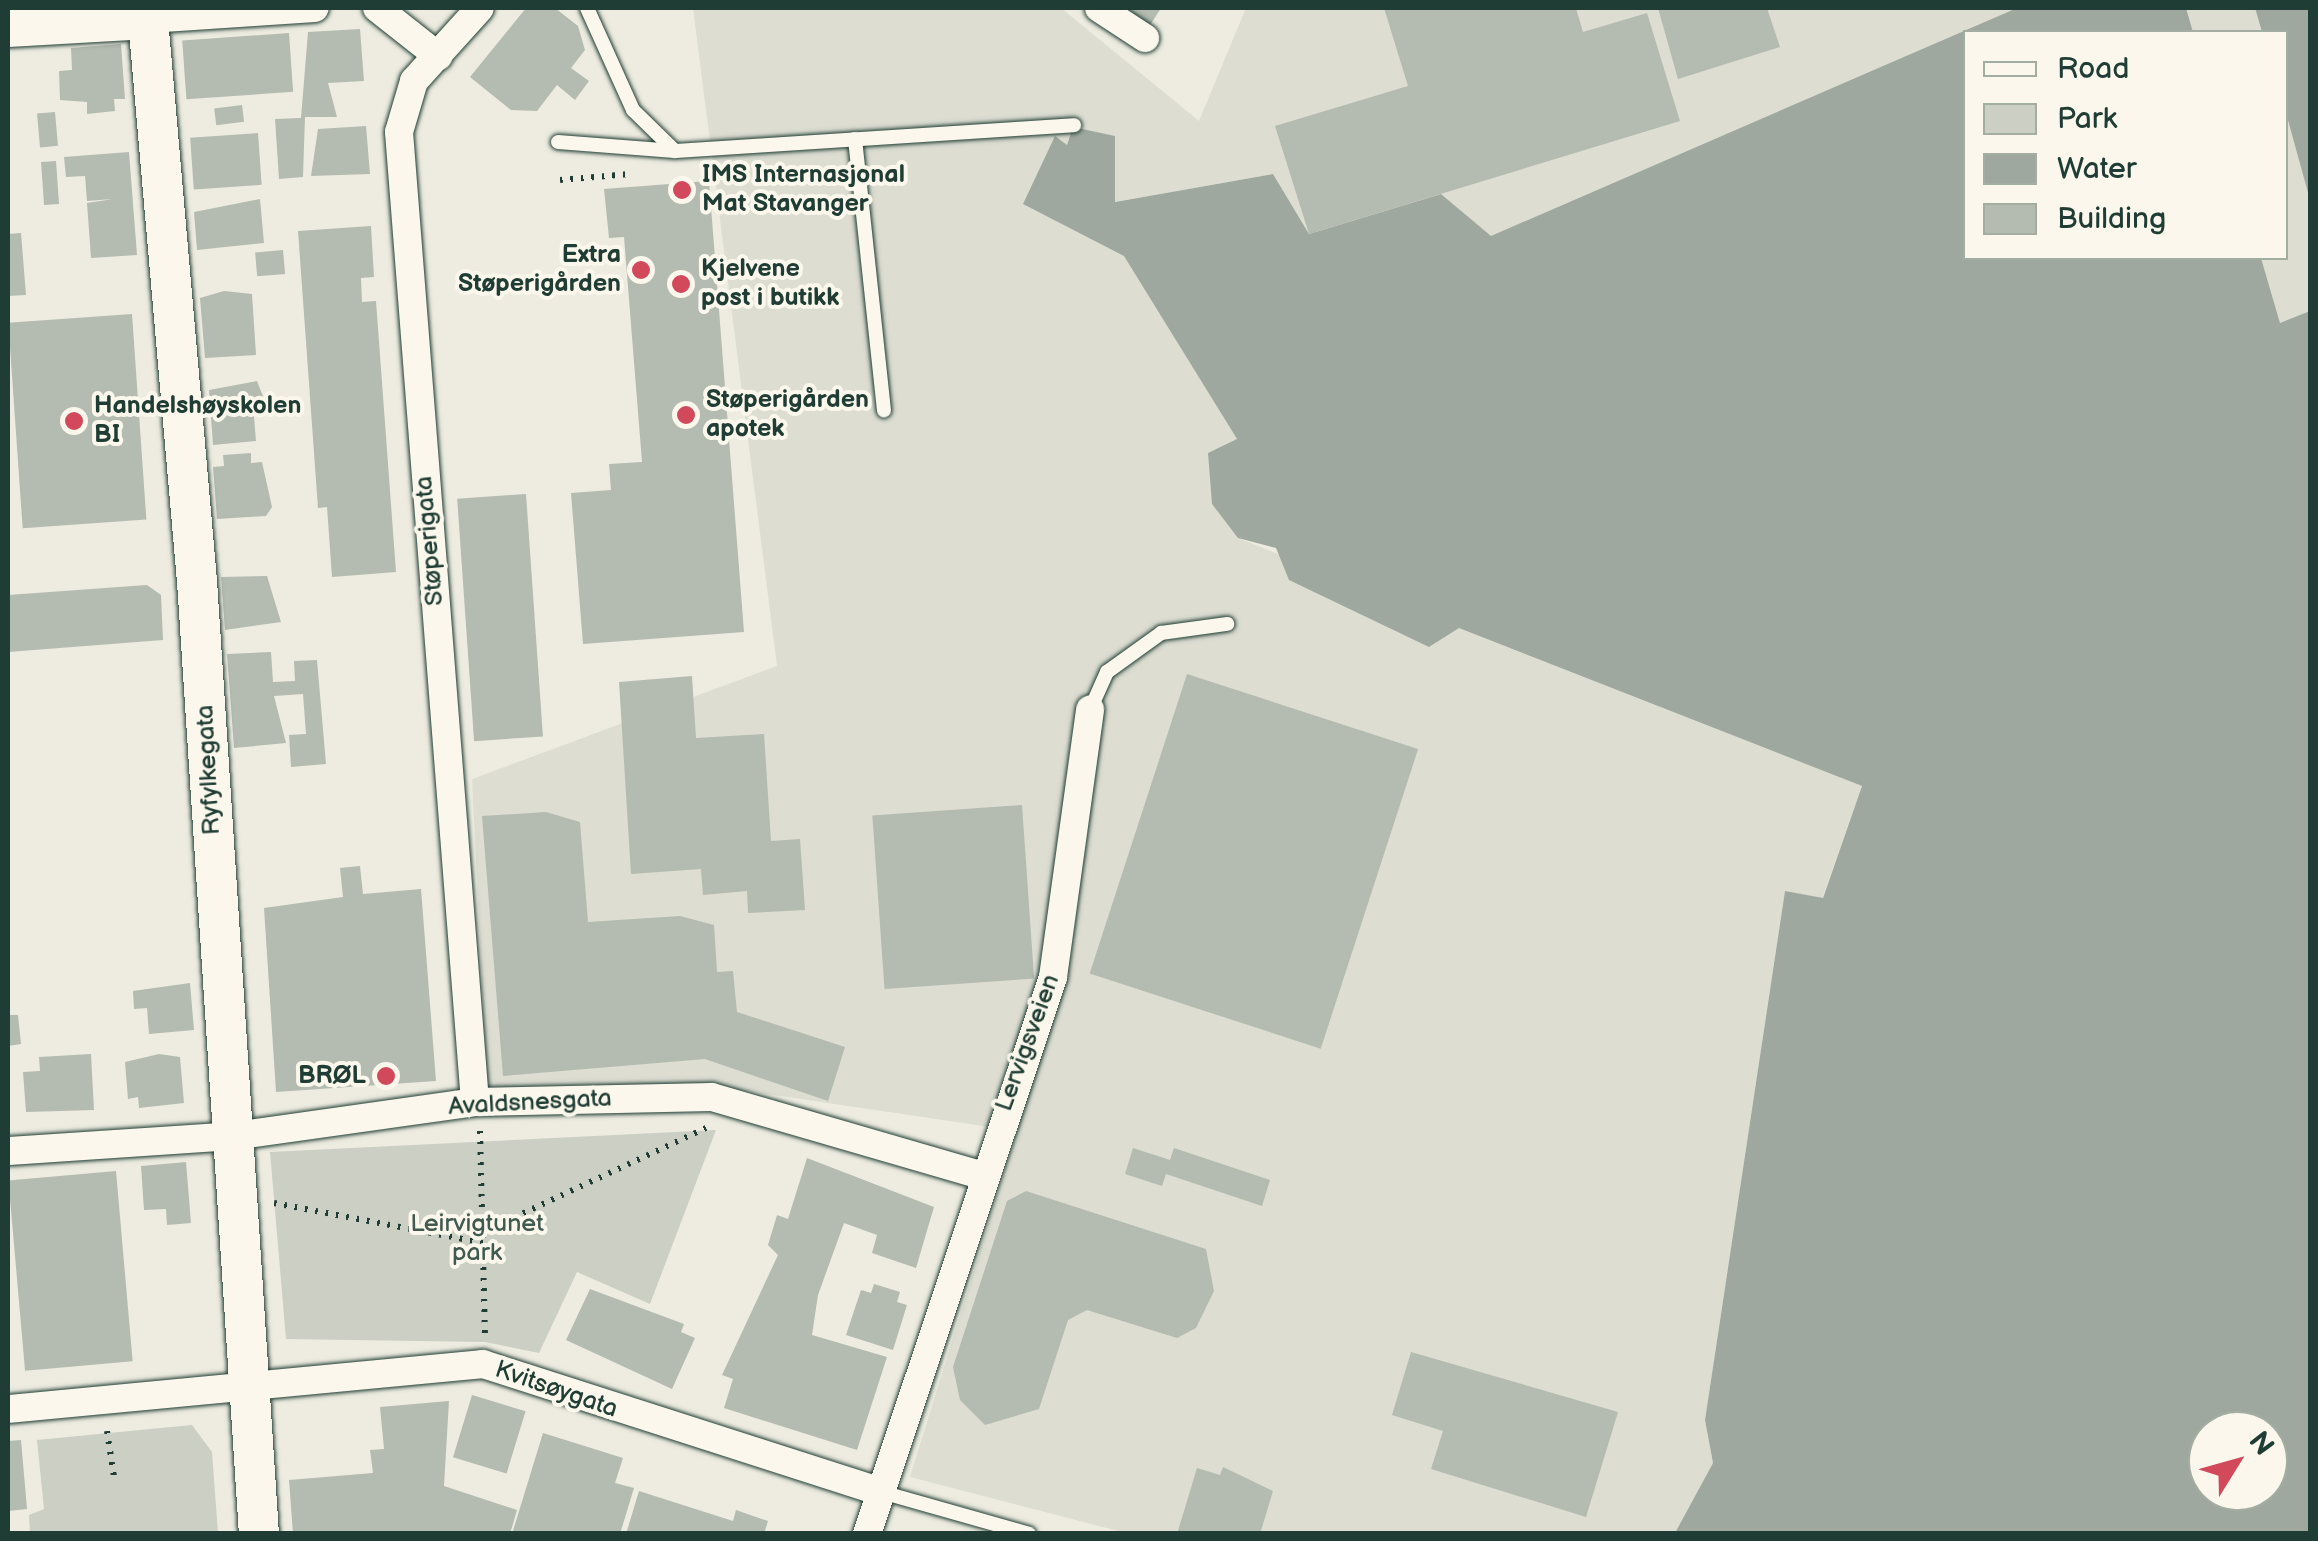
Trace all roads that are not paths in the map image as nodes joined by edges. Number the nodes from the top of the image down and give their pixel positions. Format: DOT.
graph roads {
  1 [pos="315,8"];
  2 [pos="377,8"];
  3 [pos="480,8"];
  4 [pos="587,8"];
  5 [pos="1099,8"];
  6 [pos="146,13"];
  7 [pos="8,27"];
  8 [pos="1145,38"];
  9 [pos="438,56"];
  10 [pos="1074,125"];
  11 [pos="855,139"];
  12 [pos="558,142"];
  13 [pos="674,150"];
  14 [pos="884,410"];
  15 [pos="1226,624"];
  16 [pos="1090,710"];
  17 [pos="474,1102"];
  18 [pos="234,1136"];
  19 [pos="8,1152"];
  20 [pos="984,1176"];
  21 [pos="249,1386"];
  22 [pos="8,1409"];
  23 [pos="881,1492"];
  24 [pos="258,1534"];
  25 [pos="867,1534"];
  26 [pos="1030,1534"];
  1 -- 6 [label="street"];
  2 -- 9 [label="street"];
  3 -- 9 [label="street, Støperigata"];
  4 -- 13 [label="lane"];
  5 -- 8 [label="street"];
  6 -- 7 [label="street"];
  6 -- 18 [label="street, Ryfylkegata"];
  9 -- 17 [label="street, Støperigata"];
  10 -- 11 [label="lane"];
  11 -- 13 [label="lane"];
  11 -- 14 [label="lane"];
  12 -- 13 [label="lane"];
  15 -- 16 [label="lane, Lervigsveien"];
  16 -- 20 [label="street, Lervigsveien"];
  17 -- 18 [label="street, Avaldsnesgata"];
  17 -- 20 [label="street, Avaldsnesgata"];
  18 -- 19 [label="street, Avaldsnesgata"];
  18 -- 21 [label="street, Ryfylkegata"];
  20 -- 23 [label="street, Lervigsveien"];
  21 -- 22 [label="street, Kvitsøygata"];
  21 -- 23 [label="street, Kvitsøygata"];
  21 -- 24 [label="street, Ryfylkegata"];
  23 -- 25 [label="street, Lervigsveien"];
  23 -- 26 [label="lane, Kvitsøygata"];
}
